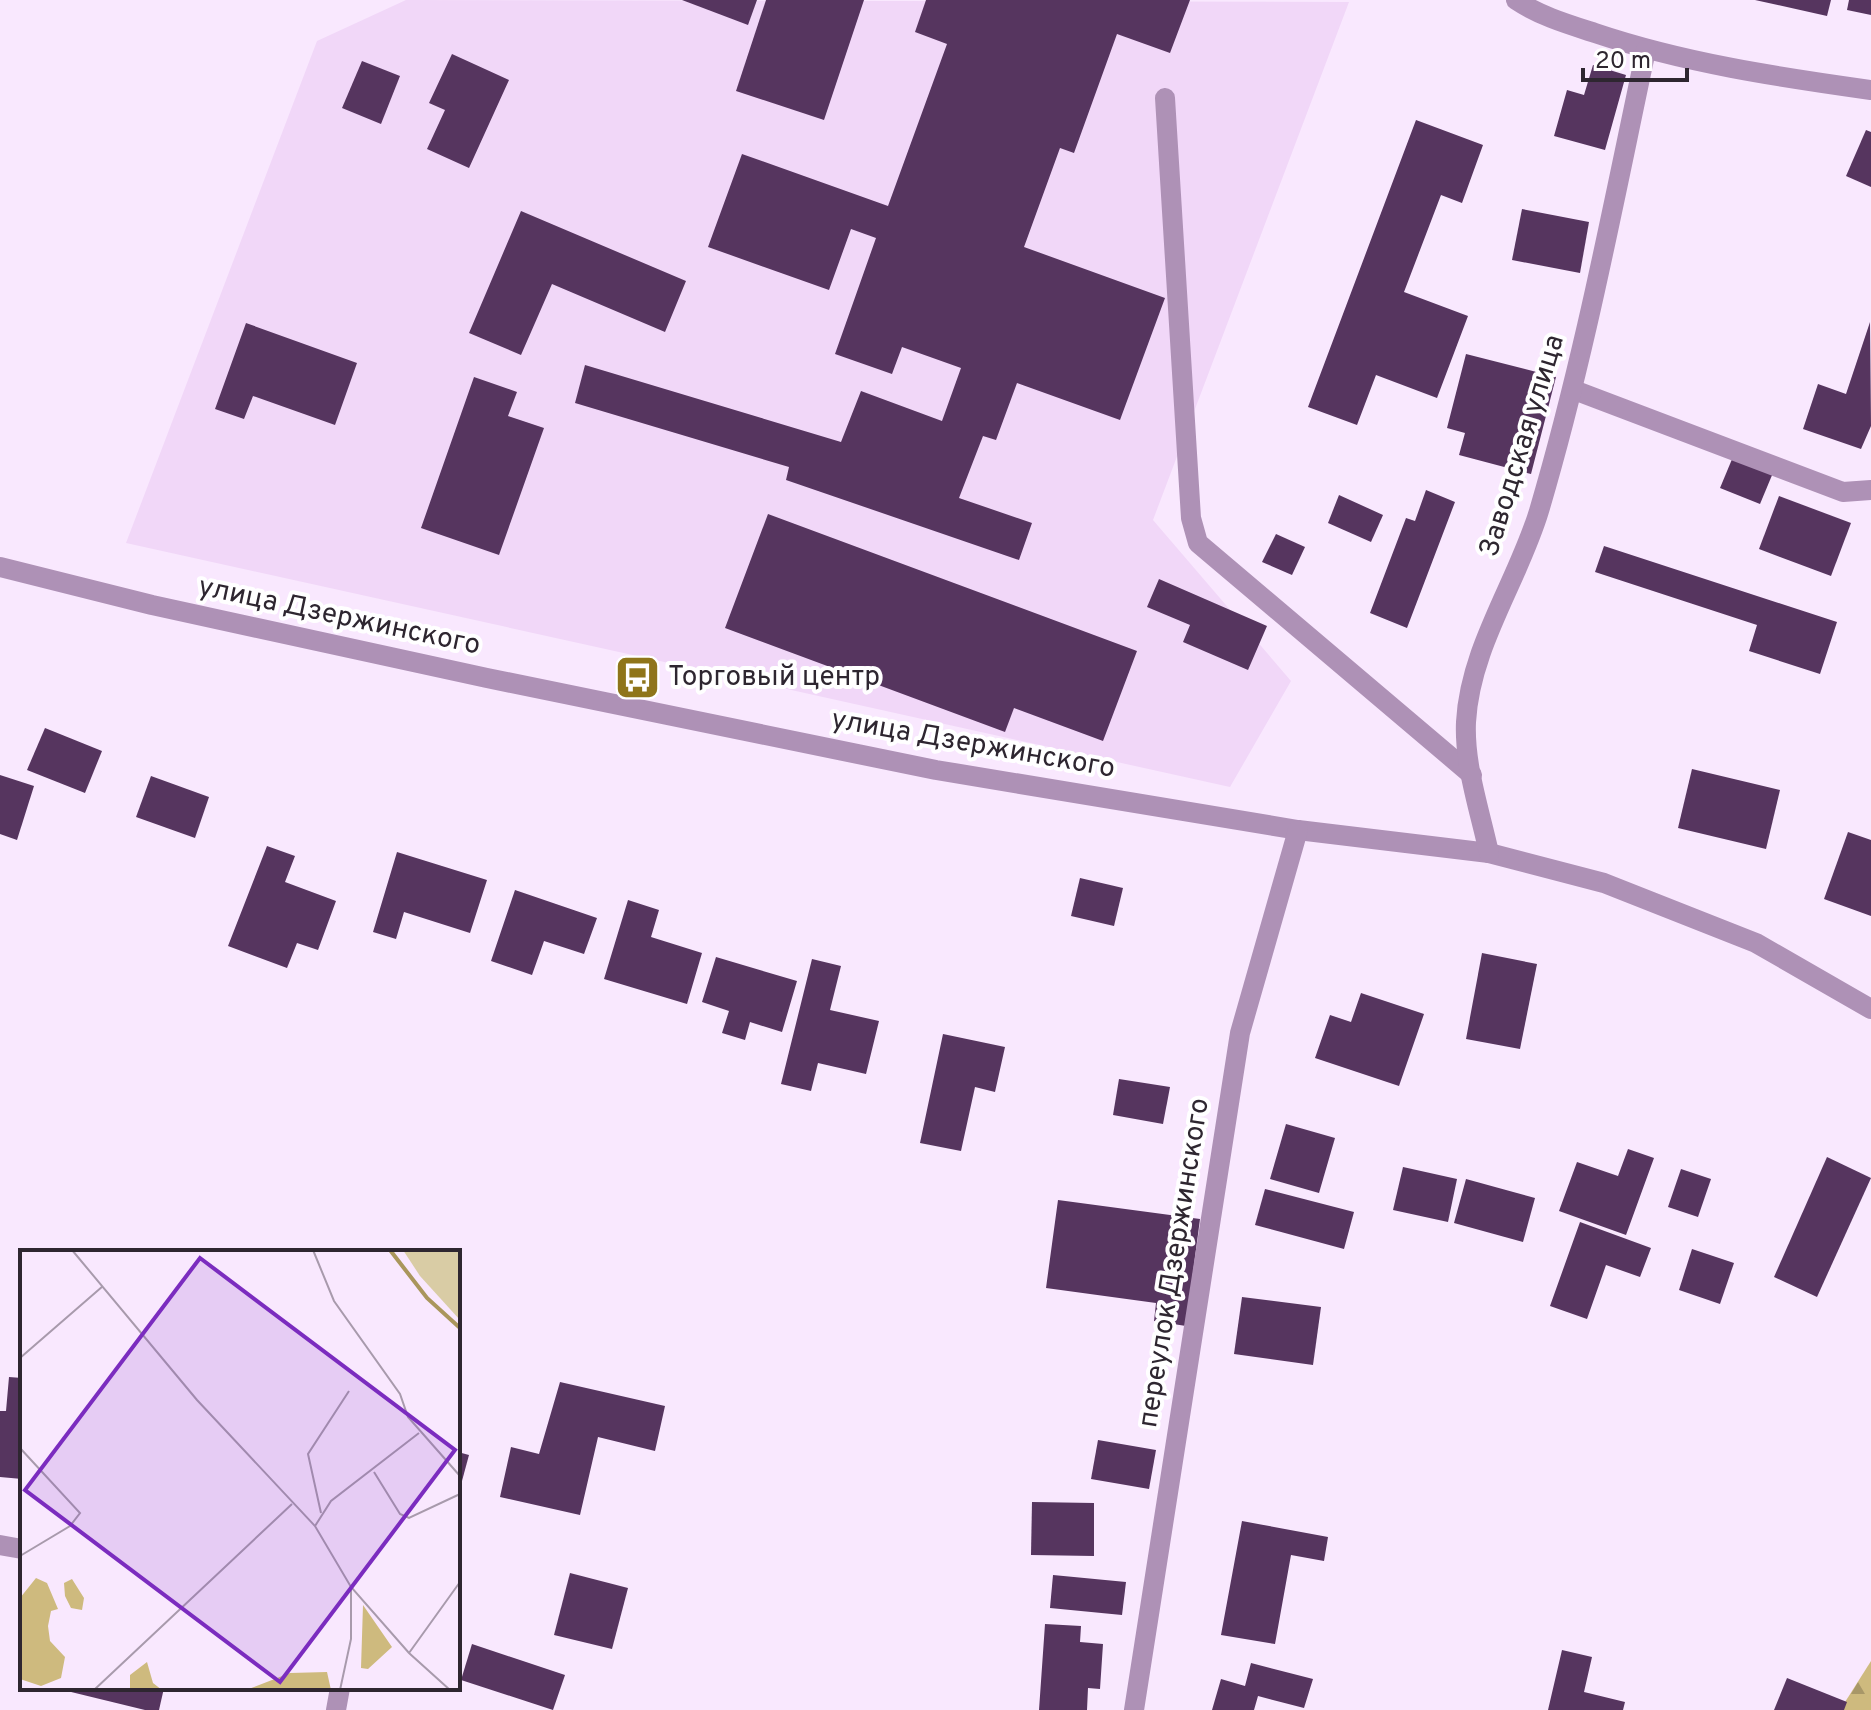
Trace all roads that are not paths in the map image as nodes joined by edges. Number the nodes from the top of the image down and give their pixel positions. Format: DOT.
graph roads {
  1 [pos="1516,0"];
  2 [pos="1646,50"];
  3 [pos="1871,90"];
  4 [pos="1165,98"];
  5 [pos="1574,390"];
  6 [pos="1871,490"];
  7 [pos="0,567"];
  8 [pos="1472,775"];
  9 [pos="1298,830"];
  10 [pos="1489,853"];
  11 [pos="1871,1009"];
  12 [pos="0,1545"];
  13 [pos="20,1549"];
  14 [pos="340,1690"];
  15 [pos="336,1710"];
  16 [pos="1134,1710"];
  1 -- 2 [label="street"];
  2 -- 3 [label="street"];
  2 -- 5 [label="street, Заводская улица"];
  4 -- 8 [label="street"];
  5 -- 6 [label="street"];
  5 -- 8 [label="street, Заводская улица"];
  7 -- 9 [label="street, улица Дзержинского"];
  8 -- 10 [label="street, Заводская улица"];
  9 -- 10 [label="street, улица Дзержинского"];
  9 -- 16 [label="street, переулок Дзержинского"];
  10 -- 11 [label="street, улица Дзержинского"];
  12 -- 13 [label="street"];
  14 -- 15 [label="street"];
}
